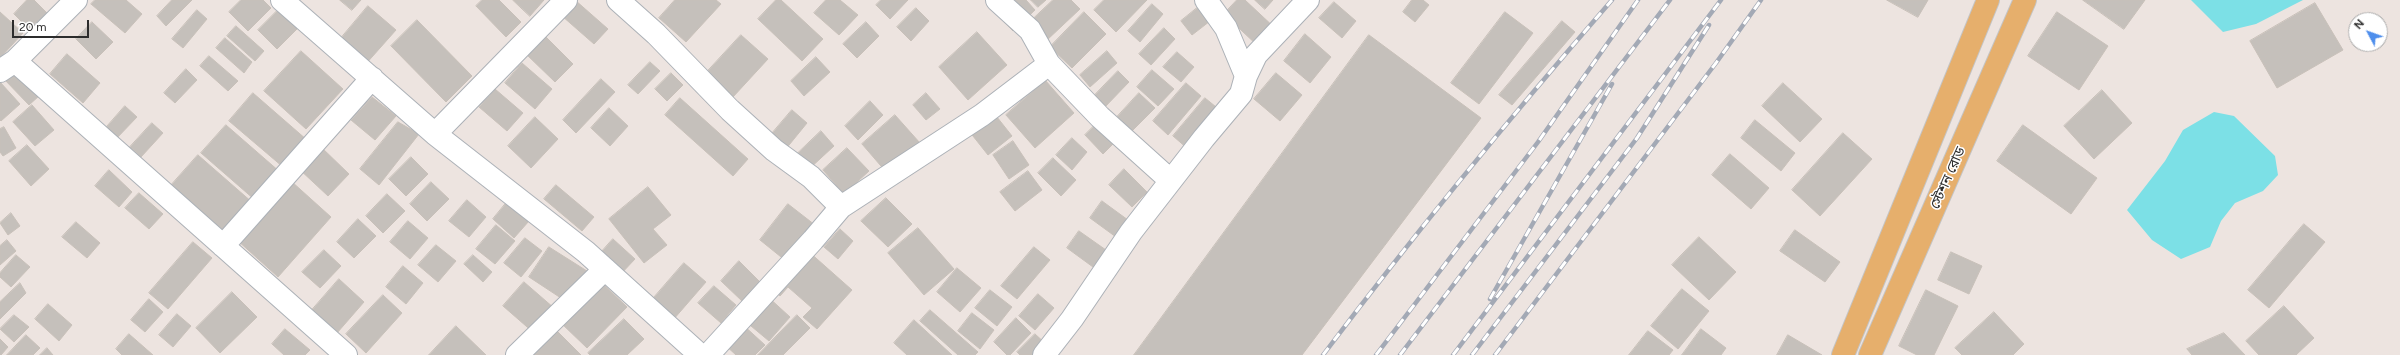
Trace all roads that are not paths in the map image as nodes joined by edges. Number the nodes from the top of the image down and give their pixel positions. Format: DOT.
graph roads {
  1 [pos="76,0"];
  2 [pos="282,0"];
  3 [pos="566,0"];
  4 [pos="618,0"];
  5 [pos="997,0"];
  6 [pos="1206,0"];
  7 [pos="1308,0"];
  8 [pos="1988,0"];
  9 [pos="2025,0"];
  10 [pos="1049,64"];
  11 [pos="7,66"];
  12 [pos="1246,76"];
  13 [pos="372,78"];
  14 [pos="435,134"];
  15 [pos="1170,180"];
  16 [pos="841,207"];
  17 [pos="223,246"];
  18 [pos="605,268"];
  19 [pos="346,355"];
  20 [pos="517,355"];
  21 [pos="700,355"];
  22 [pos="708,355"];
  23 [pos="1044,355"];
  24 [pos="1843,355"];
  25 [pos="1870,355"];
  1 -- 11 [label="street"];
  2 -- 13 [label="street"];
  3 -- 14 [label="street"];
  4 -- 16 [label="street"];
  5 -- 10 [label="street"];
  6 -- 12 [label="street"];
  7 -- 12 [label="street"];
  8 -- 24 [label="main road"];
  9 -- 25 [label="main road, স্টেশন রোড"];
  10 -- 15 [label="street"];
  10 -- 16 [label="street"];
  11 -- 17 [label="street"];
  12 -- 15 [label="street"];
  13 -- 14 [label="street"];
  13 -- 17 [label="street"];
  14 -- 18 [label="street"];
  15 -- 23 [label="street"];
  16 -- 22 [label="street"];
  17 -- 19 [label="street"];
  18 -- 20 [label="street"];
  18 -- 21 [label="street"];
}
